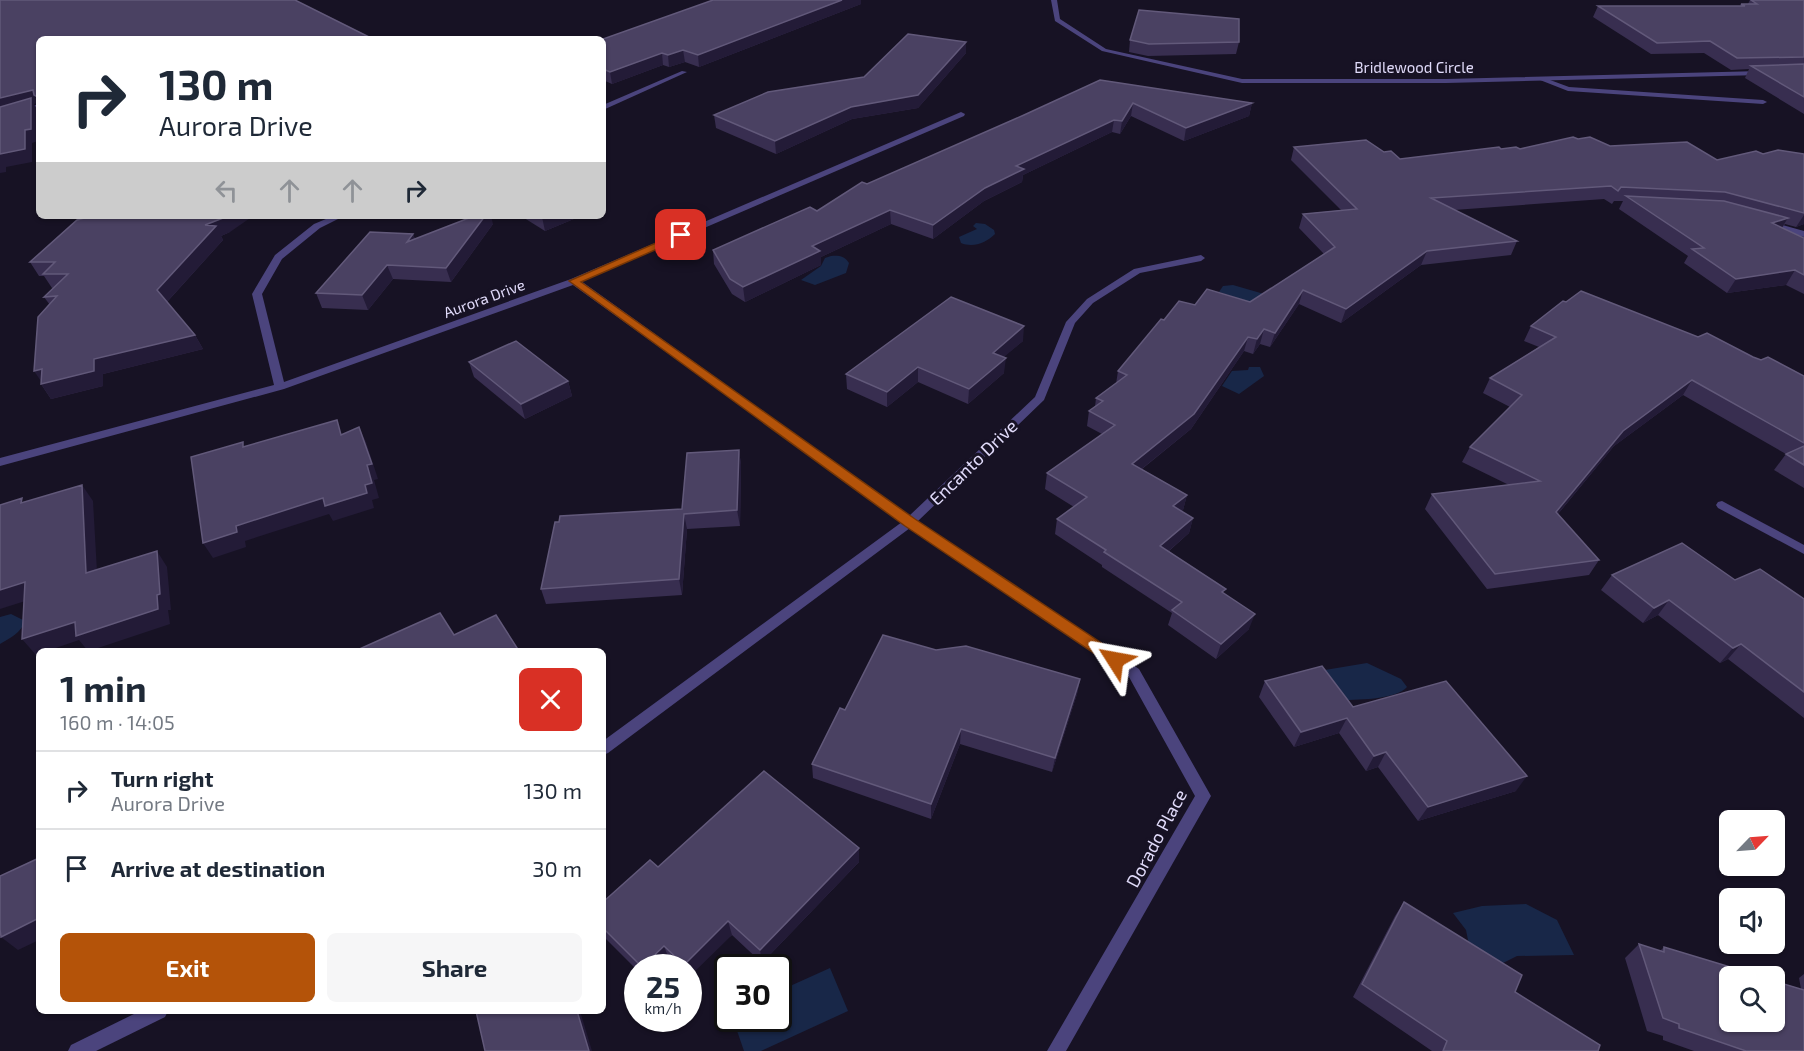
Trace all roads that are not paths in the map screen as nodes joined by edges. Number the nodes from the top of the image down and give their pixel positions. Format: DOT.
graph roads {
  1 [pos="1054,0"];
  2 [pos="684,72"];
  3 [pos="1768,73"];
  4 [pos="1542,79"];
  5 [pos="1763,102"];
  6 [pos="36,107"];
  7 [pos="606,107"];
  8 [pos="961,114"];
  9 [pos="0,117"];
  10 [pos="333,219"];
  11 [pos="1760,222"];
  12 [pos="1804,234"];
  13 [pos="1201,258"];
  14 [pos="574,281"];
  15 [pos="280,387"];
  16 [pos="0,462"];
  17 [pos="1722,505"];
  18 [pos="910,522"];
  19 [pos="1804,550"];
  20 [pos="606,747"];
  21 [pos="153,1014"];
  22 [pos="77,1051"];
  23 [pos="1056,1051"];
  1 -- 4 [label="street, Bridlewood Circle"];
  2 -- 7 [label="street"];
  3 -- 4 [label="street, Bridlewood Circle"];
  4 -- 5 [label="street"];
  6 -- 9 [label="street"];
  8 -- 14 [label="street, Aurora Drive"];
  10 -- 15 [label="street"];
  11 -- 12 [label="street"];
  13 -- 18 [label="street, Encanto Drive"];
  14 -- 15 [label="street, Aurora Drive"];
  14 -- 18 [label="street, Dorado Place"];
  15 -- 16 [label="street, Aurora Drive"];
  17 -- 19 [label="street"];
  18 -- 20 [label="street, Encanto Drive"];
  18 -- 23 [label="street, Dorado Place"];
  21 -- 22 [label="street"];
}
